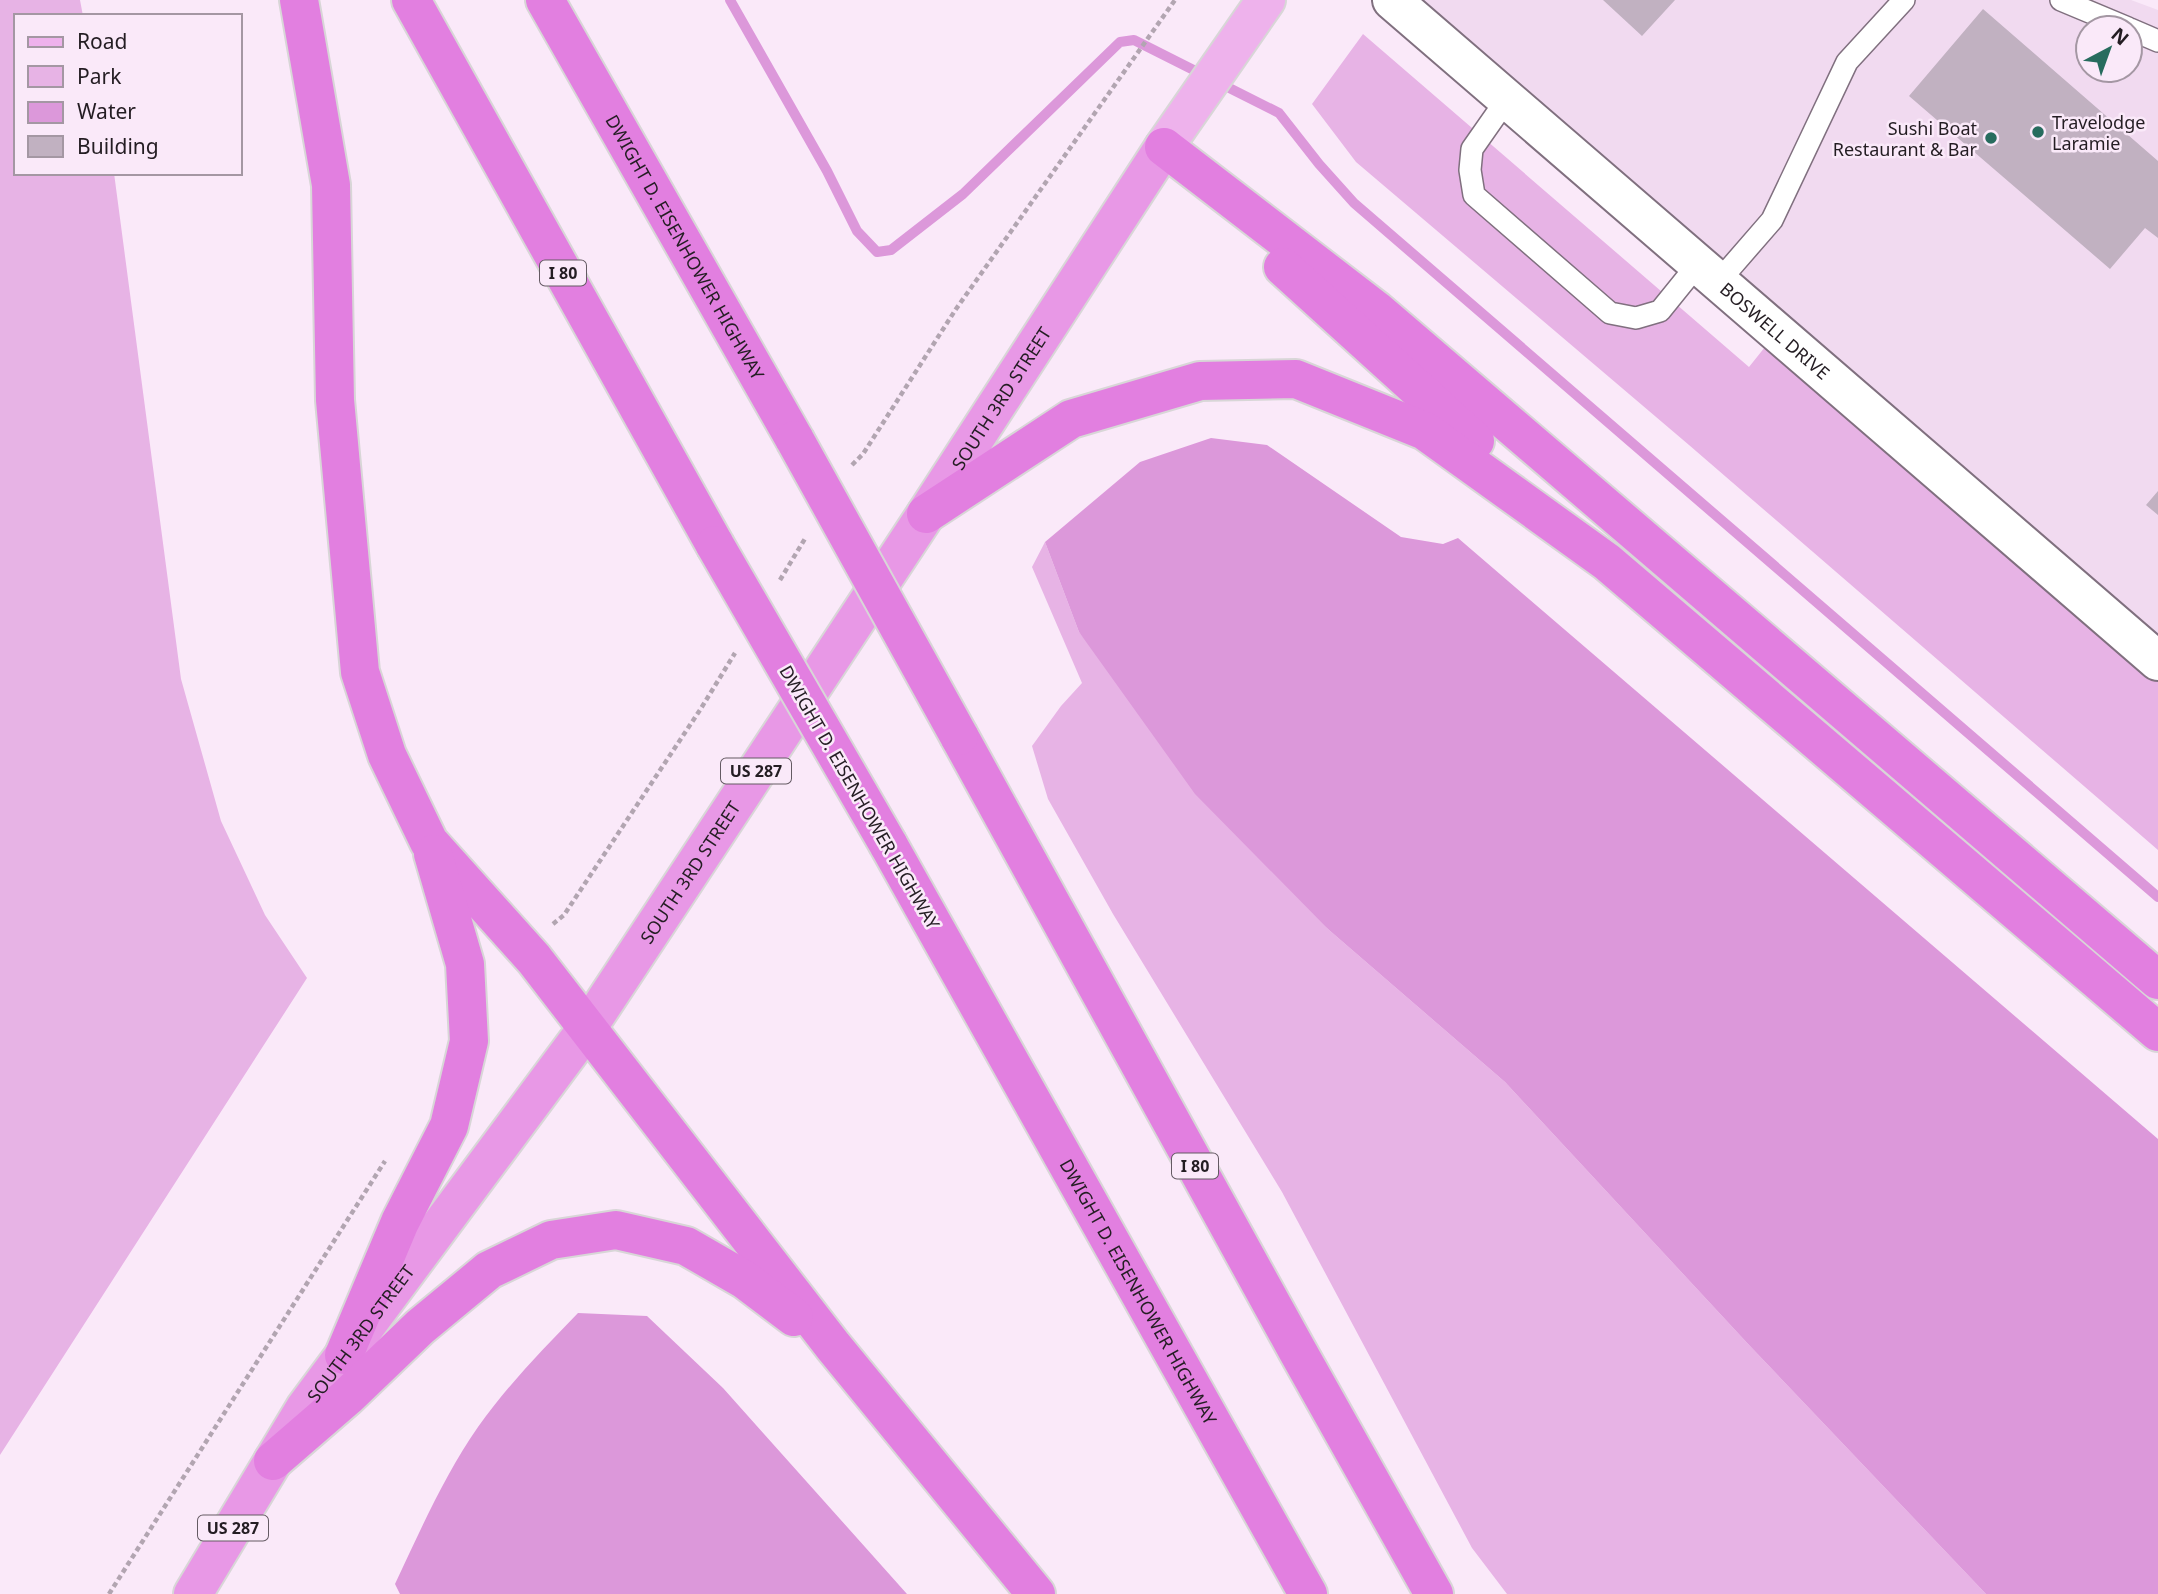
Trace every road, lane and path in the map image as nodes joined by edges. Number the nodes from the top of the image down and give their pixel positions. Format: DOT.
graph roads {
  1 [pos="299,0"];
  2 [pos="411,0"];
  3 [pos="545,0"];
  4 [pos="1175,0"];
  5 [pos="1266,0"];
  6 [pos="1392,0"];
  7 [pos="1905,0"];
  8 [pos="2061,0"];
  9 [pos="2094,14"];
  10 [pos="1507,99"];
  11 [pos="1164,147"];
  12 [pos="1708,273"];
  13 [pos="850,467"];
  14 [pos="926,514"];
  15 [pos="1607,562"];
  16 [pos="2158,660"];
  17 [pos="429,842"];
  18 [pos="2158,980"];
  19 [pos="587,1027"];
  20 [pos="2158,1032"];
  21 [pos="833,1346"];
  22 [pos="1297,1350"];
  23 [pos="344,1355"];
  24 [pos="274,1461"];
  25 [pos="193,1594"];
  26 [pos="1036,1594"];
  27 [pos="1308,1594"];
  28 [pos="1434,1594"];
  29 [pos="1451,1594"];
  1 -- 17 [label="highway"];
  2 -- 27 [label="highway, DWIGHT D. EISENHOWER HIGHWAY / I 80, bridge"];
  3 -- 22 [label="highway, DWIGHT D. EISENHOWER HIGHWAY / I 80, bridge"];
  4 -- 13 [label="path"];
  5 -- 11 [label="main road, SOUTH 3RD STREET / US 287"];
  6 -- 10 [label="street, BOSWELL DRIVE"];
  7 -- 12 [label="lane"];
  8 -- 9 [label="lane"];
  10 -- 12 [label="street, BOSWELL DRIVE"];
  10 -- 12 [label="lane"];
  11 -- 14 [label="highway, SOUTH 3RD STREET / US 287"];
  11 -- 15 [label="highway"];
  11 -- 18 [label="highway"];
  12 -- 16 [label="street, BOSWELL DRIVE"];
  14 -- 15 [label="highway"];
  14 -- 19 [label="highway, SOUTH 3RD STREET / US 287"];
  15 -- 20 [label="highway"];
  17 -- 19 [label="highway"];
  17 -- 23 [label="highway"];
  19 -- 21 [label="highway"];
  19 -- 23 [label="highway, SOUTH 3RD STREET / US 287"];
  21 -- 24 [label="highway"];
  21 -- 26 [label="highway"];
  22 -- 28 [label="highway, DWIGHT D. EISENHOWER HIGHWAY / I 80"];
  22 -- 29 [label="highway"];
  23 -- 24 [label="highway, SOUTH 3RD STREET / US 287"];
  24 -- 25 [label="highway, SOUTH 3RD STREET / US 287"];
}
